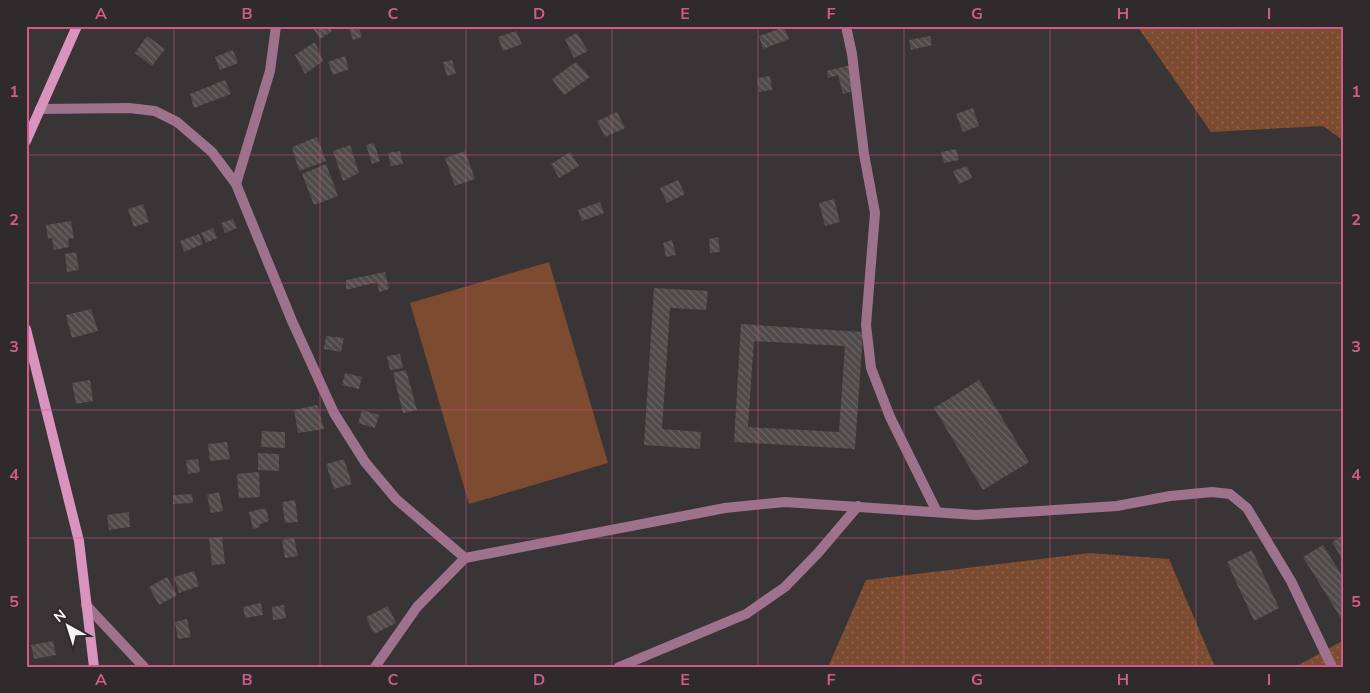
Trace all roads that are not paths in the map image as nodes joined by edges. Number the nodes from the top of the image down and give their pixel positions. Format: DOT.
graph roads {
  1 [pos="77,26"];
  2 [pos="276,26"];
  3 [pos="846,26"];
  4 [pos="40,109"];
  5 [pos="26,141"];
  6 [pos="236,184"];
  7 [pos="26,330"];
  8 [pos="31,367"];
  9 [pos="858,506"];
  10 [pos="937,512"];
  11 [pos="465,558"];
  12 [pos="86,604"];
  13 [pos="94,667"];
  14 [pos="144,667"];
  15 [pos="375,667"];
  16 [pos="619,667"];
  17 [pos="1332,667"];
  1 -- 4 [label="street"];
  2 -- 6 [label="street"];
  3 -- 10 [label="street"];
  4 -- 5 [label="street"];
  4 -- 6 [label="street"];
  6 -- 11 [label="street"];
  7 -- 8 [label="street"];
  8 -- 12 [label="street"];
  9 -- 10 [label="street"];
  9 -- 11 [label="street"];
  9 -- 16 [label="street"];
  10 -- 17 [label="street"];
  11 -- 15 [label="street"];
  12 -- 13 [label="street"];
  12 -- 14 [label="street"];
}
